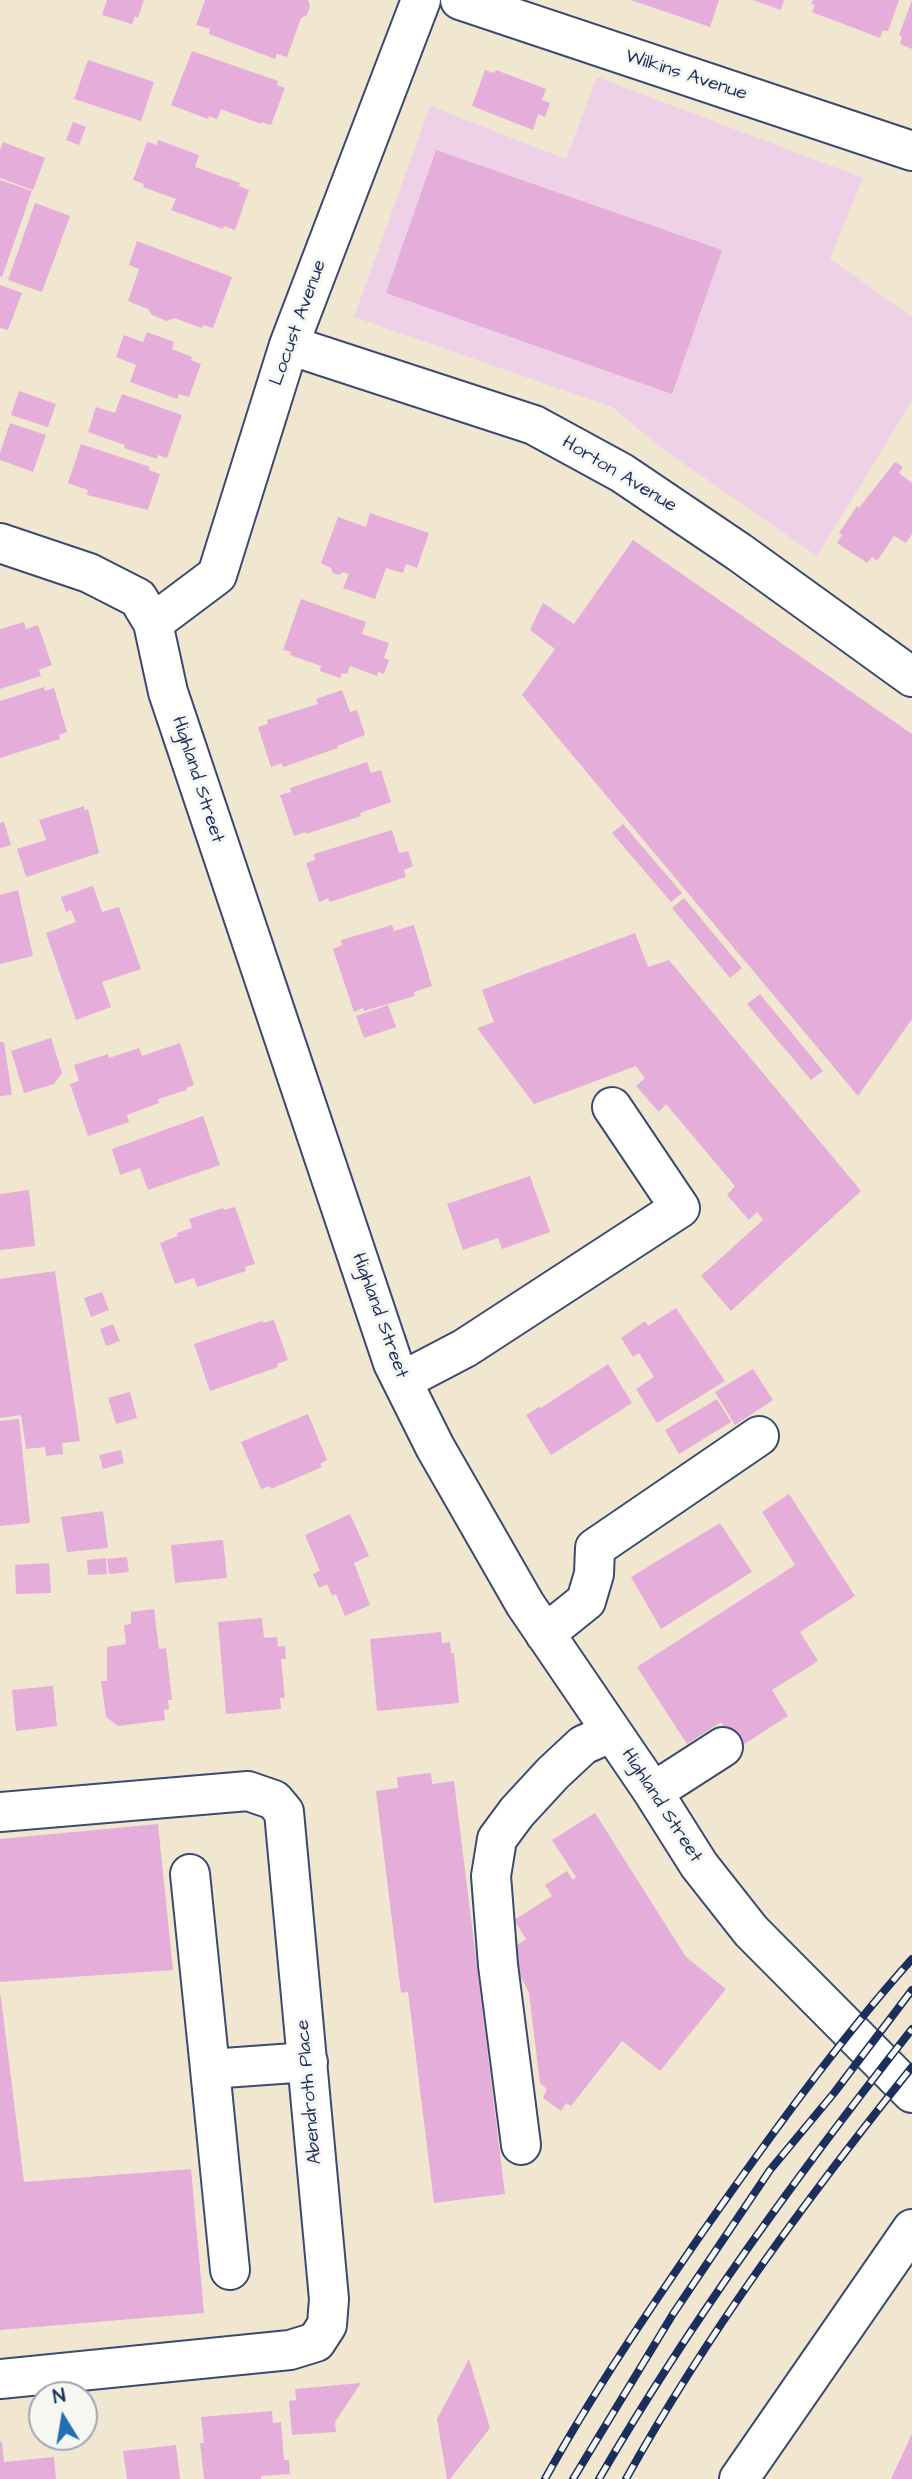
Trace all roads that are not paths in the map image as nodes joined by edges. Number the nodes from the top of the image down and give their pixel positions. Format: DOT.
graph roads {
  1 [pos="421,0"];
  2 [pos="460,0"];
  3 [pos="912,151"];
  4 [pos="289,345"];
  5 [pos="0,543"];
  6 [pos="153,623"];
  7 [pos="912,677"];
  8 [pos="612,1107"];
  9 [pos="402,1381"];
  10 [pos="759,1436"];
  11 [pos="545,1634"];
  12 [pos="612,1732"];
  13 [pos="723,1747"];
  14 [pos="653,1792"];
  15 [pos="0,1812"];
  16 [pos="190,1874"];
  17 [pos="308,2062"];
  18 [pos="210,2069"];
  19 [pos="912,2093"];
  20 [pos="522,2145"];
  21 [pos="912,2229"];
  22 [pos="230,2270"];
  23 [pos="0,2379"];
  24 [pos="740,2479"];
  1 -- 4 [label="street, Locust Avenue"];
  2 -- 3 [label="street, Wilkins Avenue"];
  4 -- 6 [label="street, Locust Avenue"];
  4 -- 7 [label="street, Horton Avenue"];
  5 -- 6 [label="street, Highland Street"];
  6 -- 9 [label="street, Highland Street"];
  8 -- 9 [label="street"];
  9 -- 11 [label="street, Highland Street"];
  10 -- 11 [label="street"];
  11 -- 12 [label="street, Highland Street"];
  12 -- 14 [label="street, Highland Street"];
  12 -- 20 [label="street"];
  13 -- 14 [label="street"];
  14 -- 19 [label="street, Highland Street"];
  15 -- 17 [label="street, Abendroth Place"];
  16 -- 18 [label="street"];
  17 -- 18 [label="street"];
  17 -- 23 [label="street, Abendroth Place"];
  18 -- 22 [label="street"];
  21 -- 24 [label="street"];
}
